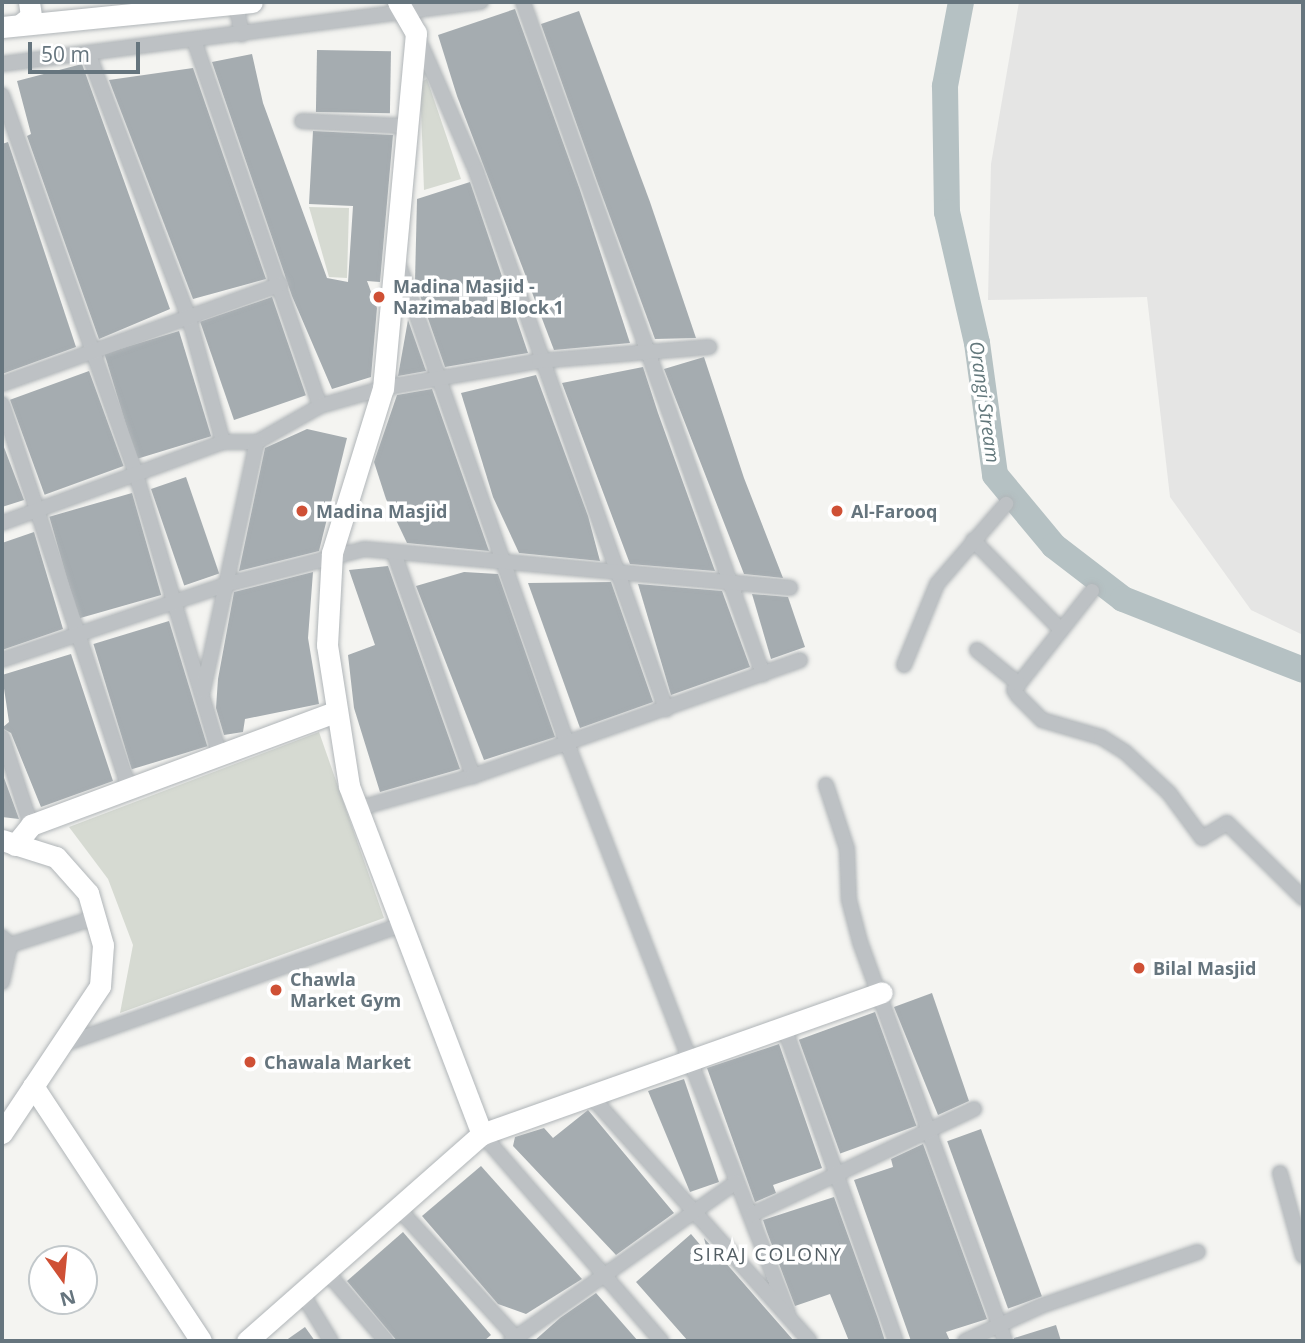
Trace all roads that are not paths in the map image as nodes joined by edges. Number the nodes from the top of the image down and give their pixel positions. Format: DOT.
graph roads {
  1 [pos="29,2"];
  2 [pos="481,2"];
  3 [pos="523,2"];
  4 [pos="244,3"];
  5 [pos="399,7"];
  6 [pos="93,9"];
  7 [pos="11,26"];
  8 [pos="416,33"];
  9 [pos="242,34"];
  10 [pos="195,43"];
  11 [pos="89,55"];
  12 [pos="2,64"];
  13 [pos="2,95"];
  14 [pos="302,121"];
  15 [pos="406,126"];
  16 [pos="396,257"];
  17 [pos="281,284"];
  18 [pos="189,318"];
  19 [pos="709,348"];
  20 [pos="643,349"];
  21 [pos="94,352"];
  22 [pos="539,361"];
  23 [pos="438,374"];
  24 [pos="2,384"];
  25 [pos="383,388"];
  26 [pos="2,404"];
  27 [pos="320,407"];
  28 [pos="223,442"];
  29 [pos="257,443"];
  30 [pos="136,474"];
  31 [pos="1006,504"];
  32 [pos="37,510"];
  33 [pos="2,523"];
  34 [pos="973,540"];
  35 [pos="332,553"];
  36 [pos="394,553"];
  37 [pos="508,564"];
  38 [pos="619,574"];
  39 [pos="228,584"];
  40 [pos="732,585"];
  41 [pos="790,588"];
  42 [pos="1092,591"];
  43 [pos="176,601"];
  44 [pos="1061,630"];
  45 [pos="76,633"];
  46 [pos="977,650"];
  47 [pos="2,660"];
  48 [pos="800,660"];
  49 [pos="904,665"];
  50 [pos="763,674"];
  51 [pos="1019,684"];
  52 [pos="202,693"];
  53 [pos="666,709"];
  54 [pos="335,712"];
  55 [pos="2,737"];
  56 [pos="567,743"];
  57 [pos="220,755"];
  58 [pos="473,776"];
  59 [pos="826,786"];
  60 [pos="129,788"];
  61 [pos="356,809"];
  62 [pos="31,825"];
  63 [pos="9,842"];
  64 [pos="1303,898"];
  65 [pos="97,917"];
  66 [pos="401,925"];
  67 [pos="6,941"];
  68 [pos="2,982"];
  69 [pos="882,992"];
  70 [pos="784,1027"];
  71 [pos="62,1045"];
  72 [pos="692,1061"];
  73 [pos="33,1086"];
  74 [pos="589,1094"];
  75 [pos="974,1109"];
  76 [pos="930,1132"];
  77 [pos="2,1133"];
  78 [pos="482,1134"];
  79 [pos="1280,1173"];
  80 [pos="835,1177"];
  81 [pos="736,1182"];
  82 [pos="398,1208"];
  83 [pos="693,1212"];
  84 [pos="751,1215"];
  85 [pos="1198,1252"];
  86 [pos="1303,1256"];
  87 [pos="326,1271"];
  88 [pos="603,1278"];
  89 [pos="302,1293"];
  90 [pos="788,1313"];
  91 [pos="999,1324"];
  92 [pos="515,1340"];
  93 [pos="201,1341"];
  94 [pos="247,1341"];
  95 [pos="331,1341"];
  96 [pos="386,1341"];
  97 [pos="661,1341"];
  98 [pos="810,1341"];
  99 [pos="896,1341"];
  100 [pos="965,1341"];
  101 [pos="1005,1341"];
  1 -- 7 [label="street"];
  2 -- 5 [label="street"];
  3 -- 20 [label="street"];
  4 -- 6 [label="street"];
  4 -- 9 [label="street"];
  5 -- 8 [label="street"];
  5 -- 9 [label="street"];
  6 -- 7 [label="street"];
  8 -- 15 [label="street"];
  8 -- 22 [label="street"];
  9 -- 10 [label="street"];
  10 -- 11 [label="street"];
  10 -- 17 [label="street"];
  11 -- 12 [label="street"];
  11 -- 18 [label="street"];
  13 -- 21 [label="street"];
  14 -- 15 [label="street"];
  15 -- 16 [label="street"];
  16 -- 23 [label="street"];
  16 -- 25 [label="street"];
  17 -- 18 [label="street"];
  17 -- 27 [label="street"];
  18 -- 21 [label="street"];
  18 -- 28 [label="street"];
  19 -- 20 [label="street"];
  20 -- 22 [label="street"];
  20 -- 40 [label="street"];
  21 -- 24 [label="street"];
  21 -- 30 [label="street"];
  22 -- 23 [label="street"];
  22 -- 38 [label="street"];
  23 -- 25 [label="street"];
  23 -- 37 [label="street"];
  25 -- 27 [label="street"];
  25 -- 35 [label="street"];
  26 -- 32 [label="street"];
  27 -- 29 [label="street"];
  28 -- 29 [label="street"];
  28 -- 30 [label="street"];
  29 -- 39 [label="street"];
  30 -- 32 [label="street"];
  30 -- 43 [label="street"];
  31 -- 34 [label="street"];
  32 -- 33 [label="street"];
  32 -- 45 [label="street"];
  34 -- 44 [label="street"];
  34 -- 49 [label="street"];
  35 -- 36 [label="street"];
  35 -- 39 [label="street"];
  35 -- 54 [label="street"];
  36 -- 37 [label="street"];
  36 -- 58 [label="street"];
  37 -- 38 [label="street"];
  37 -- 56 [label="street"];
  38 -- 40 [label="street"];
  38 -- 53 [label="street"];
  39 -- 43 [label="street"];
  39 -- 52 [label="street"];
  40 -- 41 [label="street"];
  40 -- 50 [label="street"];
  42 -- 44 [label="street"];
  43 -- 45 [label="street"];
  43 -- 52 [label="street"];
  44 -- 51 [label="street"];
  45 -- 47 [label="street"];
  45 -- 60 [label="street"];
  46 -- 51 [label="street"];
  48 -- 50 [label="street"];
  50 -- 53 [label="street"];
  51 -- 64 [label="street"];
  52 -- 57 [label="street"];
  53 -- 56 [label="street"];
  54 -- 57 [label="street"];
  54 -- 61 [label="street"];
  55 -- 62 [label="street"];
  56 -- 58 [label="street"];
  56 -- 72 [label="street"];
  57 -- 60 [label="street"];
  58 -- 61 [label="street"];
  59 -- 69 [label="street"];
  60 -- 62 [label="street"];
  61 -- 66 [label="street"];
  62 -- 63 [label="street"];
  63 -- 65 [label="street"];
  65 -- 67 [label="street"];
  65 -- 71 [label="street"];
  66 -- 71 [label="street"];
  66 -- 78 [label="street"];
  67 -- 68 [label="street"];
  69 -- 70 [label="street"];
  69 -- 76 [label="street"];
  70 -- 72 [label="street"];
  70 -- 80 [label="street"];
  71 -- 73 [label="street"];
  72 -- 74 [label="street"];
  72 -- 81 [label="street"];
  73 -- 77 [label="street"];
  73 -- 93 [label="street"];
  74 -- 78 [label="street"];
  74 -- 83 [label="street"];
  75 -- 76 [label="street"];
  76 -- 80 [label="street"];
  76 -- 91 [label="street"];
  78 -- 82 [label="street"];
  78 -- 88 [label="street"];
  79 -- 86 [label="street"];
  80 -- 84 [label="street"];
  80 -- 99 [label="street"];
  81 -- 83 [label="street"];
  81 -- 84 [label="street"];
  82 -- 87 [label="street"];
  82 -- 92 [label="street"];
  83 -- 88 [label="street"];
  83 -- 90 [label="street"];
  84 -- 90 [label="street"];
  85 -- 91 [label="street"];
  87 -- 89 [label="street"];
  87 -- 96 [label="street"];
  88 -- 92 [label="street"];
  88 -- 97 [label="street"];
  89 -- 94 [label="street"];
  89 -- 95 [label="street"];
  90 -- 98 [label="street"];
  91 -- 100 [label="street"];
  91 -- 101 [label="street"];
}
